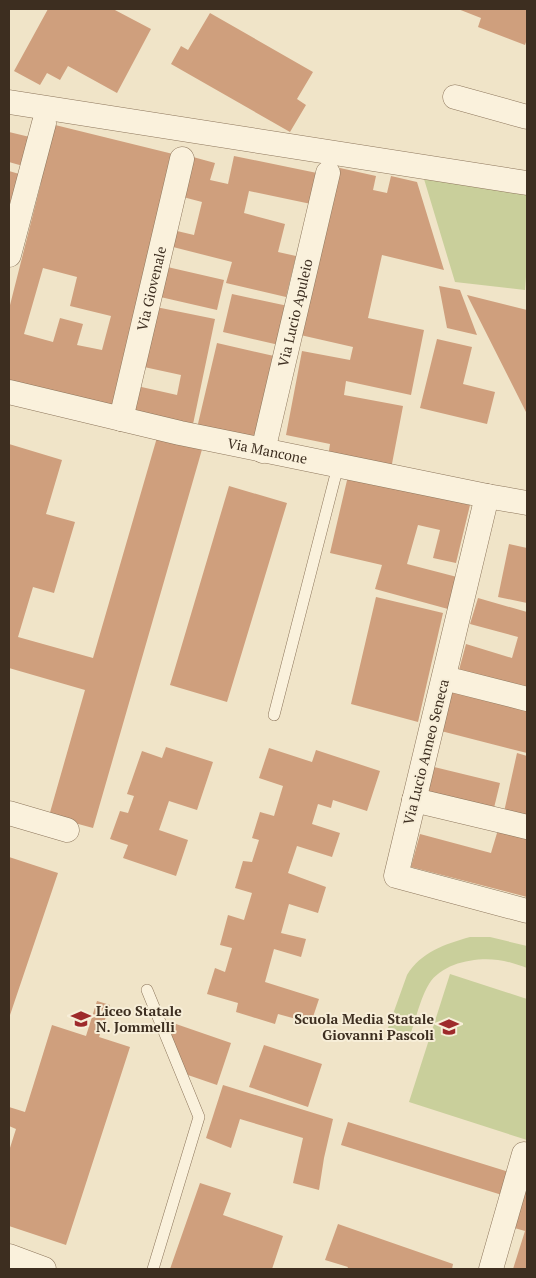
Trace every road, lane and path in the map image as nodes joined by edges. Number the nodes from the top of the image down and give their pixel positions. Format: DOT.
graph roads {
  1 [pos="455,97"];
  2 [pos="9,102"];
  3 [pos="527,116"];
  4 [pos="44,123"];
  5 [pos="182,159"];
  6 [pos="328,173"];
  7 [pos="527,183"];
  8 [pos="9,255"];
  9 [pos="9,392"];
  10 [pos="121,419"];
  11 [pos="263,451"];
  12 [pos="338,466"];
  13 [pos="487,496"];
  14 [pos="527,503"];
  15 [pos="444,678"];
  16 [pos="527,699"];
  17 [pos="274,715"];
  18 [pos="414,800"];
  19 [pos="9,813"];
  20 [pos="527,826"];
  21 [pos="67,830"];
  22 [pos="527,911"];
  23 [pos="147,990"];
  24 [pos="527,1155"];
  25 [pos="9,1256"];
  26 [pos="44,1269"];
  27 [pos="152,1269"];
  28 [pos="491,1269"];
  1 -- 3 [label="street"];
  2 -- 7 [label="street"];
  4 -- 8 [label="street"];
  5 -- 10 [label="street, Via Giovenale"];
  6 -- 11 [label="street, Via Lucio Apuleio"];
  9 -- 10 [label="street, Via Mancone"];
  10 -- 11 [label="street, Via Mancone"];
  11 -- 12 [label="street, Via Mancone"];
  12 -- 13 [label="street, Via Mancone"];
  12 -- 17 [label="lane"];
  13 -- 14 [label="street, Via Mancone"];
  13 -- 15 [label="street, Via Lucio Anneo Seneca"];
  15 -- 16 [label="street"];
  15 -- 18 [label="street, Via Lucio Anneo Seneca"];
  18 -- 20 [label="street"];
  18 -- 22 [label="street, Via Lucio Anneo Seneca"];
  19 -- 21 [label="street"];
  23 -- 27 [label="lane"];
  24 -- 28 [label="street"];
  25 -- 26 [label="street"];
}
